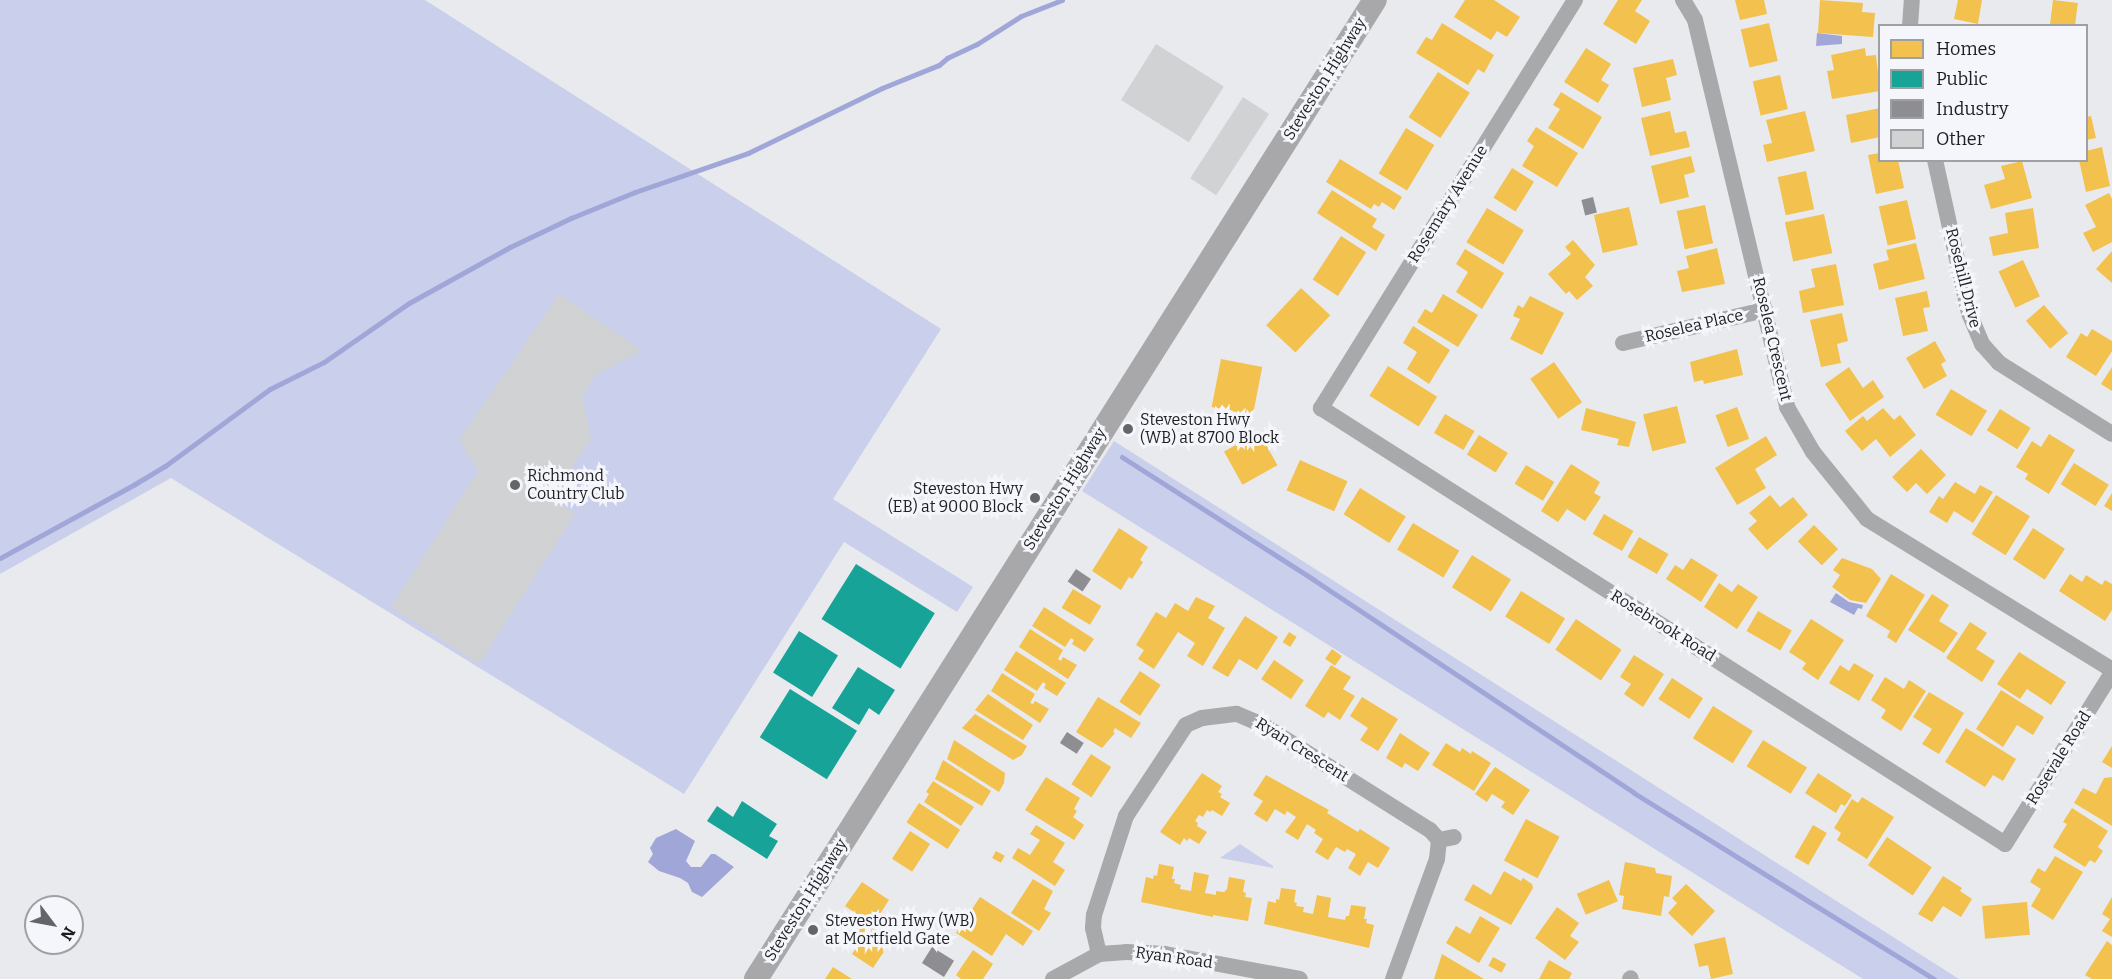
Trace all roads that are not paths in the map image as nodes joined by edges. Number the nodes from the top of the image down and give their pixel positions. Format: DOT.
graph roads {
  1 [pos="1375,0"];
  2 [pos="1575,0"];
  3 [pos="1683,0"];
  4 [pos="1912,0"];
  5 [pos="1910,24"];
  6 [pos="1935,162"];
  7 [pos="1765,310"];
  8 [pos="1623,343"];
  9 [pos="1321,408"];
  10 [pos="2112,434"];
  11 [pos="2112,671"];
  12 [pos="2005,844"];
  13 [pos="1099,954"];
  14 [pos="756,979"];
  15 [pos="1053,979"];
  16 [pos="1300,979"];
  17 [pos="1393,979"];
  1 -- 14 [label="main road, Steveston Highway"];
  2 -- 9 [label="street, Rosemary Avenue"];
  3 -- 7 [label="street, Roselea Crescent"];
  4 -- 5 [label="street"];
  6 -- 10 [label="street, Rosehill Drive"];
  7 -- 8 [label="street, Roselea Place"];
  7 -- 11 [label="street, Roselea Crescent"];
  9 -- 12 [label="street, Rosebrook Road"];
  11 -- 12 [label="street, Rosevale Road"];
  13 -- 15 [label="street, Ryan Road"];
  13 -- 16 [label="street, Ryan Road"];
  13 -- 17 [label="street, Ryan Crescent"];
}
